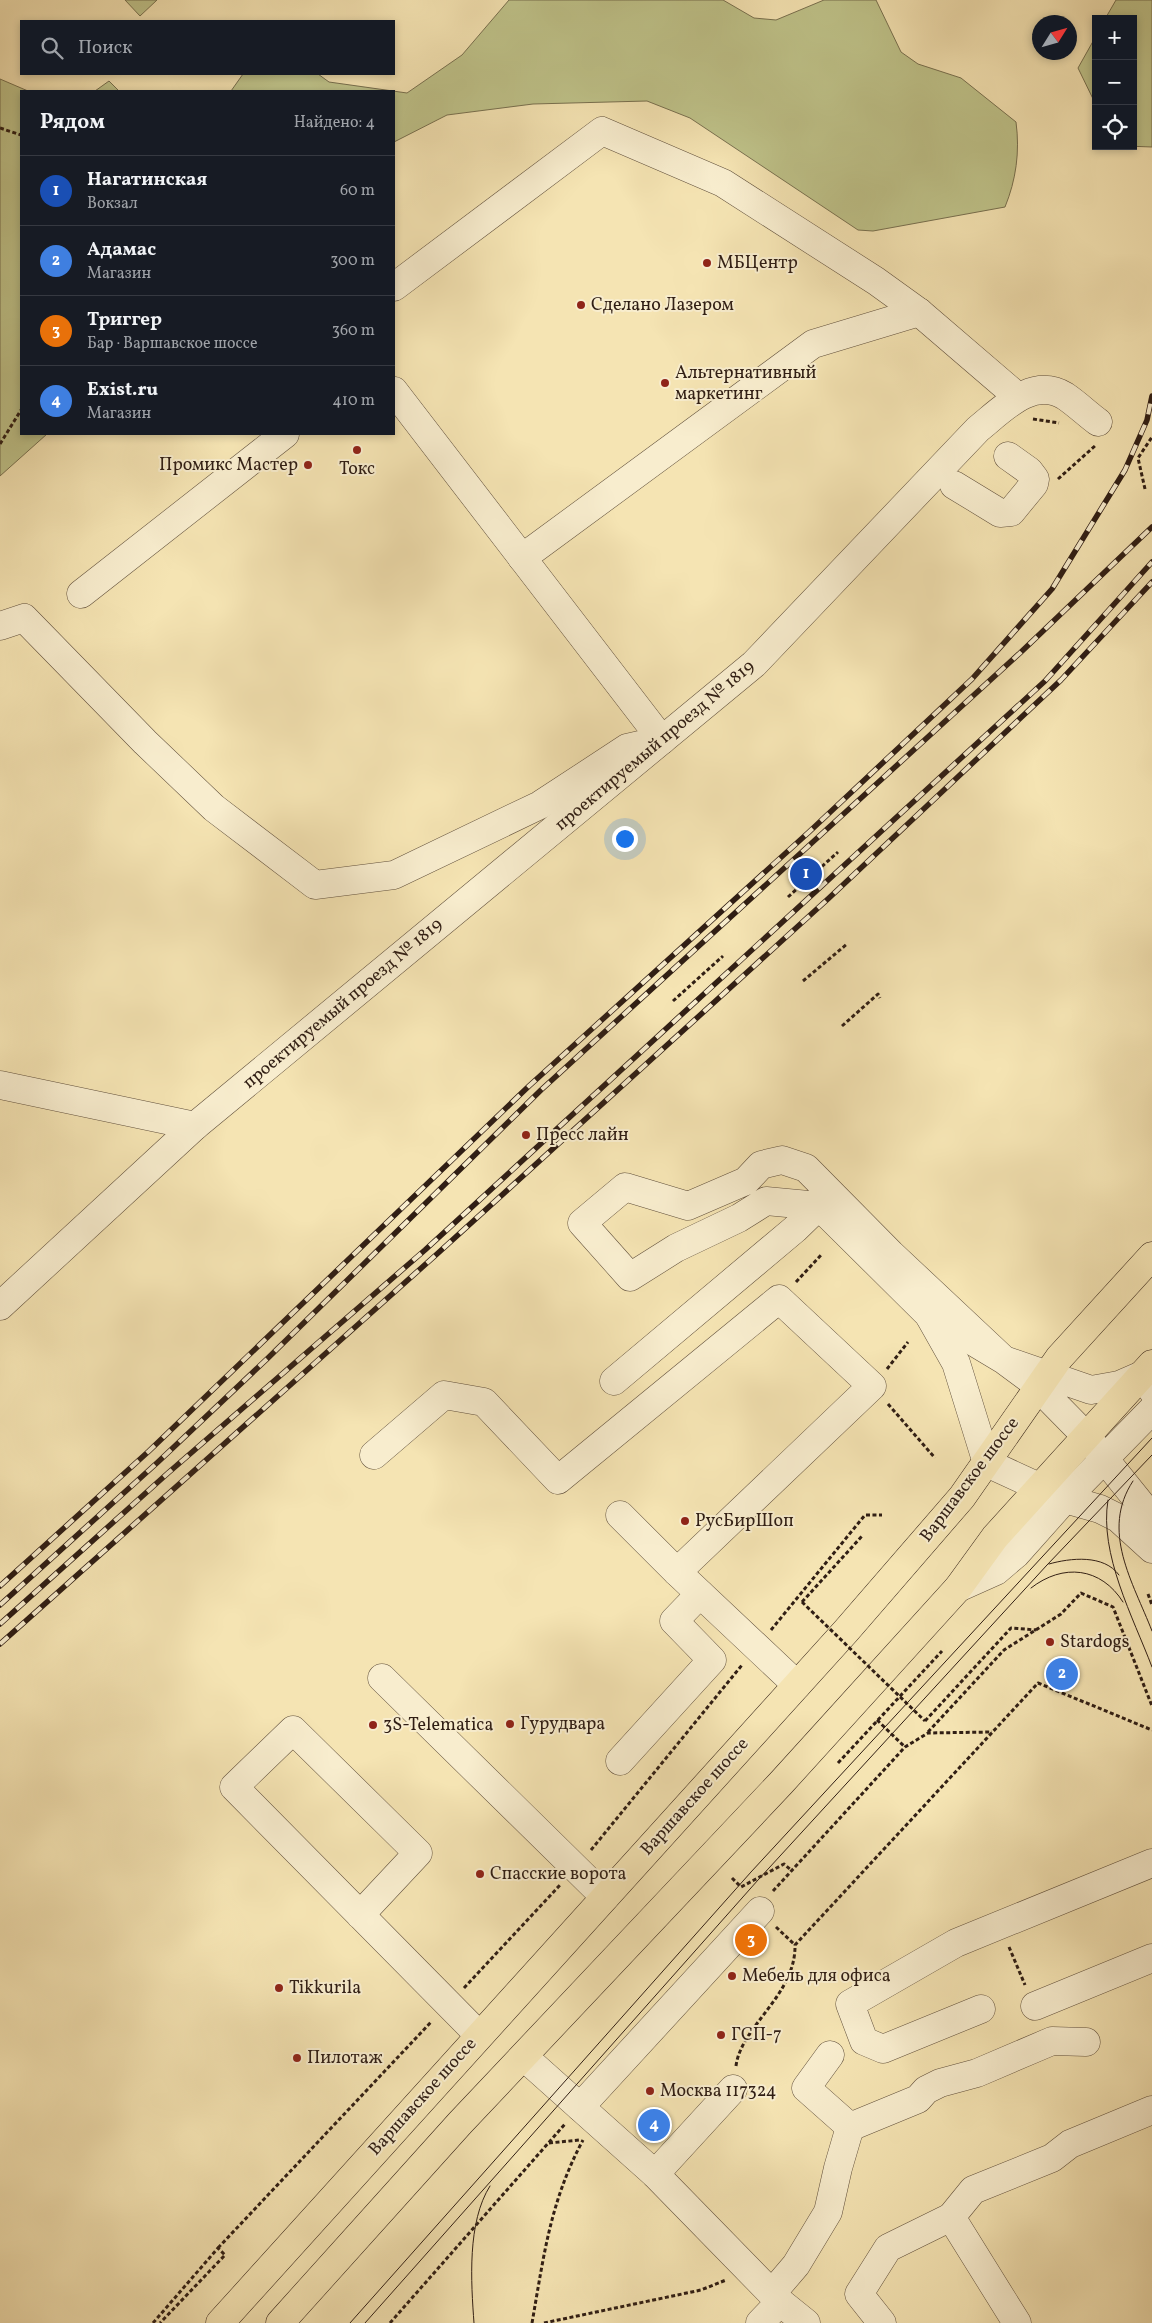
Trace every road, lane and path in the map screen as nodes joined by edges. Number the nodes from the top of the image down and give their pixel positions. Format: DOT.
graph roads {
  1 [pos="0,128"];
  2 [pos="20,135"];
  3 [pos="395,286"];
  4 [pos="919,312"];
  5 [pos="395,392"];
  6 [pos="1018,397"];
  7 [pos="20,412"];
  8 [pos="1098,433"];
  9 [pos="284,435"];
  10 [pos="1152,437"];
  11 [pos="0,444"];
  12 [pos="1008,456"];
  13 [pos="1035,479"];
  14 [pos="954,484"];
  15 [pos="1145,489"];
  16 [pos="522,558"];
  17 [pos="81,594"];
  18 [pos="0,626"];
  19 [pos="662,740"];
  20 [pos="838,852"];
  21 [pos="788,897"];
  22 [pos="847,944"];
  23 [pos="723,956"];
  24 [pos="803,981"];
  25 [pos="880,998"];
  26 [pos="673,1002"];
  27 [pos="842,1026"];
  28 [pos="0,1085"];
  29 [pos="195,1126"];
  30 [pos="826,1200"];
  31 [pos="821,1255"];
  32 [pos="1152,1256"];
  33 [pos="779,1299"];
  34 [pos="0,1306"];
  35 [pos="929,1315"];
  36 [pos="908,1342"];
  37 [pos="1004,1360"];
  38 [pos="1149,1376"];
  39 [pos="614,1381"];
  40 [pos="1043,1382"];
  41 [pos="872,1386"];
  42 [pos="1152,1410"];
  43 [pos="1086,1436"];
  44 [pos="374,1455"];
  45 [pos="935,1458"];
  46 [pos="1105,1458"];
  47 [pos="987,1463"];
  48 [pos="1040,1487"];
  49 [pos="1065,1499"];
  50 [pos="620,1515"];
  51 [pos="1152,1518"];
  52 [pos="863,1535"];
  53 [pos="1152,1549"];
  54 [pos="677,1572"];
  55 [pos="958,1588"];
  56 [pos="700,1594"];
  57 [pos="1148,1594"];
  58 [pos="1152,1605"];
  59 [pos="1037,1630"];
  60 [pos="942,1651"];
  61 [pos="382,1678"];
  62 [pos="797,1685"];
  63 [pos="1152,1706"];
  64 [pos="877,1720"];
  65 [pos="1152,1730"];
  66 [pos="992,1732"];
  67 [pos="928,1733"];
  68 [pos="905,1747"];
  69 [pos="620,1761"];
  70 [pos="838,1762"];
  71 [pos="1152,1862"];
  72 [pos="791,1870"];
  73 [pos="732,1878"];
  74 [pos="605,1897"];
  75 [pos="760,1911"];
  76 [pos="360,1915"];
  77 [pos="999,1926"];
  78 [pos="795,1945"];
  79 [pos="1152,1958"];
  80 [pos="1035,2006"];
  81 [pos="981,2009"];
  82 [pos="479,2035"];
  83 [pos="1086,2042"];
  84 [pos="830,2055"];
  85 [pos="524,2057"];
  86 [pos="733,2089"];
  87 [pos="580,2107"];
  88 [pos="1152,2110"];
  89 [pos="850,2127"];
  90 [pos="583,2139"];
  91 [pos="548,2143"];
  92 [pos="655,2174"];
  93 [pos="951,2218"];
  94 [pos="750,2271"];
  95 [pos="780,2306"];
  96 [pos="153,2323"];
  97 [pos="160,2323"];
  98 [pos="220,2323"];
  99 [pos="280,2323"];
  100 [pos="390,2323"];
  101 [pos="532,2323"];
  102 [pos="544,2323"];
  103 [pos="760,2323"];
  104 [pos="806,2323"];
  105 [pos="882,2323"];
  106 [pos="1017,2323"];
  1 -- 2 [label="path"];
  3 -- 4 [label="street"];
  4 -- 6 [label="street"];
  4 -- 16 [label="street"];
  5 -- 16 [label="street"];
  6 -- 8 [label="street, проектируемый проезд № 1819"];
  6 -- 19 [label="street, проектируемый проезд № 1819"];
  7 -- 11 [label="path"];
  8 -- 13 [label="path"];
  9 -- 17 [label="street"];
  10 -- 15 [label="path"];
  12 -- 13 [label="street"];
  13 -- 14 [label="street"];
  16 -- 19 [label="street"];
  18 -- 19 [label="street"];
  19 -- 29 [label="street, проектируемый проезд № 1819"];
  20 -- 21 [label="path"];
  22 -- 24 [label="path"];
  23 -- 26 [label="path"];
  25 -- 27 [label="path"];
  28 -- 29 [label="street"];
  29 -- 34 [label="street, проектируемый проезд № 1819"];
  30 -- 30 [label="street"];
  30 -- 35 [label="street"];
  30 -- 37 [label="street"];
  30 -- 39 [label="street"];
  31 -- 33 [label="path"];
  32 -- 40 [label="main road, Варшавское шоссе"];
  33 -- 41 [label="street"];
  33 -- 44 [label="street"];
  35 -- 37 [label="street"];
  35 -- 47 [label="street"];
  36 -- 41 [label="path"];
  37 -- 40 [label="street"];
  38 -- 40 [label="street"];
  38 -- 43 [label="main road"];
  40 -- 43 [label="street"];
  40 -- 47 [label="main road, Варшавское шоссе"];
  41 -- 45 [label="path"];
  41 -- 54 [label="street"];
  42 -- 46 [label="street"];
  43 -- 46 [label="street"];
  43 -- 48 [label="main road"];
  46 -- 49 [label="street"];
  46 -- 51 [label="street"];
  47 -- 48 [label="street"];
  47 -- 62 [label="main road, Варшавское шоссе"];
  48 -- 49 [label="street"];
  48 -- 55 [label="main road"];
  49 -- 53 [label="street"];
  49 -- 55 [label="street"];
  50 -- 54 [label="street"];
  52 -- 59 [label="path, bridge"];
  54 -- 56 [label="street"];
  55 -- 85 [label="main road"];
  56 -- 62 [label="street"];
  56 -- 69 [label="street"];
  57 -- 58 [label="path"];
  59 -- 63 [label="path"];
  59 -- 67 [label="path"];
  60 -- 64 [label="path"];
  61 -- 74 [label="street"];
  62 -- 74 [label="main road, Варшавское шоссе"];
  64 -- 68 [label="path"];
  64 -- 70 [label="path"];
  65 -- 66 [label="path"];
  66 -- 67 [label="path"];
  66 -- 78 [label="path"];
  67 -- 68 [label="path"];
  68 -- 72 [label="path"];
  71 -- 77 [label="street"];
  72 -- 73 [label="path"];
  72 -- 75 [label="path"];
  74 -- 82 [label="main road, Варшавское шоссе"];
  75 -- 78 [label="path"];
  75 -- 87 [label="street"];
  76 -- 76 [label="street"];
  76 -- 82 [label="street"];
  77 -- 80 [label="path"];
  77 -- 81 [label="street"];
  78 -- 86 [label="path"];
  79 -- 80 [label="street"];
  82 -- 98 [label="main road, Варшавское шоссе"];
  83 -- 89 [label="street"];
  84 -- 89 [label="street"];
  85 -- 87 [label="street"];
  85 -- 99 [label="main road"];
  86 -- 92 [label="street"];
  87 -- 90 [label="path"];
  87 -- 91 [label="path"];
  87 -- 92 [label="street"];
  88 -- 93 [label="street"];
  89 -- 95 [label="street"];
  90 -- 91 [label="path"];
  90 -- 101 [label="path"];
  91 -- 100 [label="path"];
  92 -- 94 [label="street"];
  93 -- 105 [label="street"];
  93 -- 106 [label="street"];
  94 -- 95 [label="street"];
  94 -- 102 [label="path"];
  95 -- 103 [label="street"];
  95 -- 104 [label="street"];
  96 -- 97 [label="path"];
}
